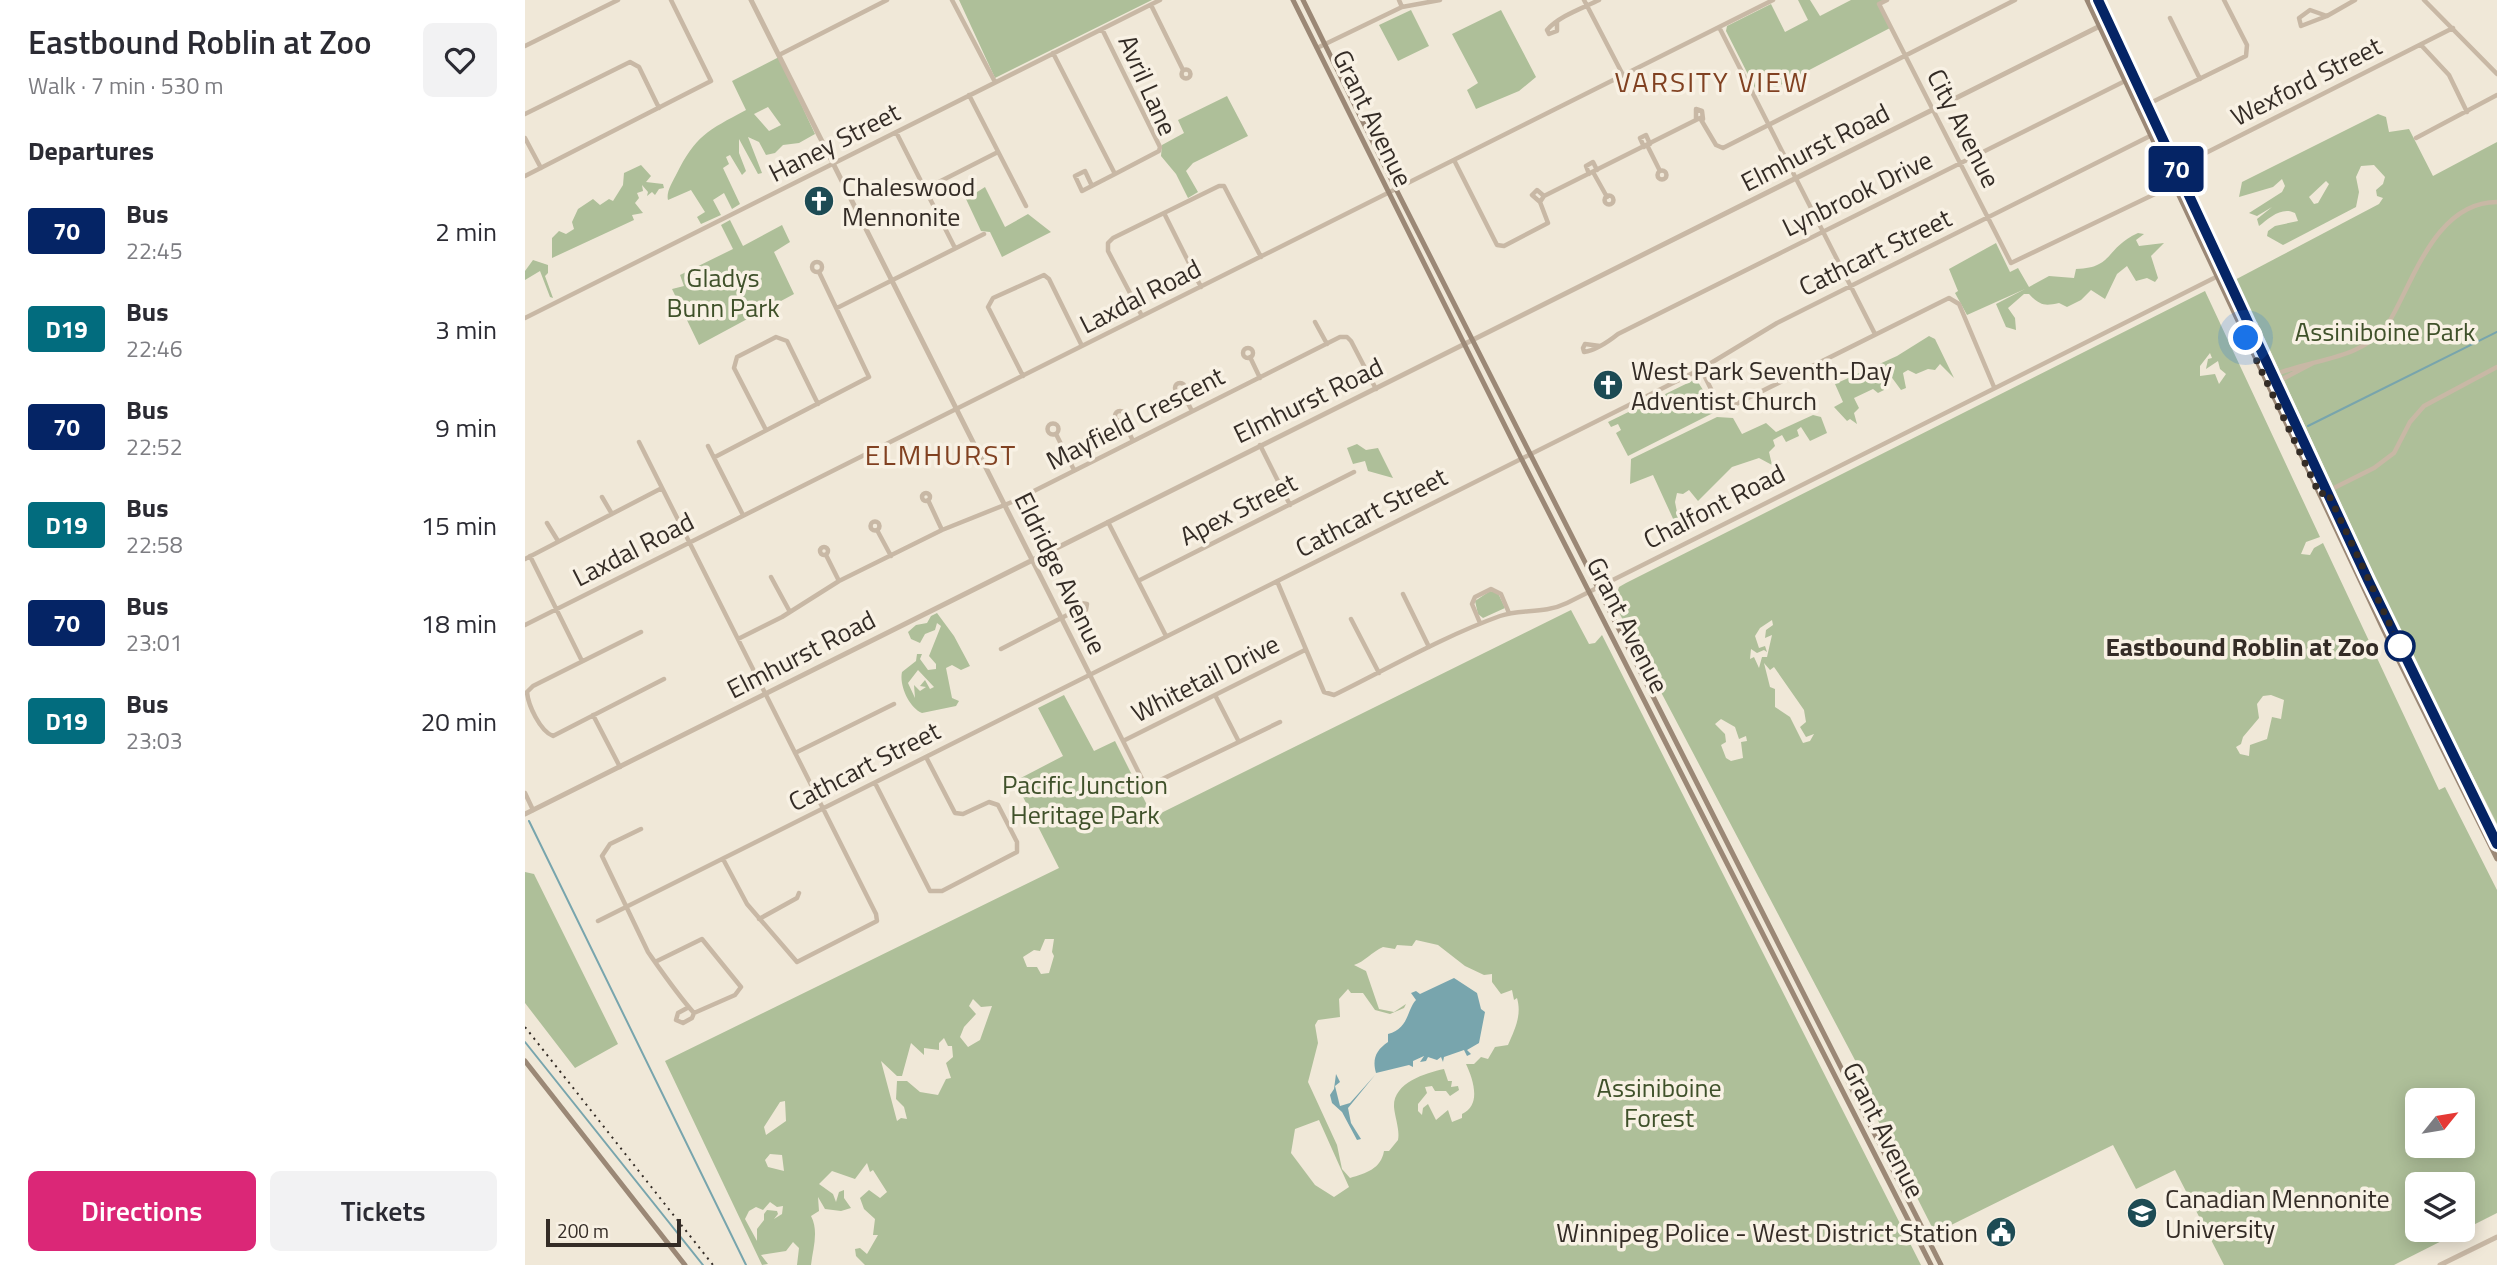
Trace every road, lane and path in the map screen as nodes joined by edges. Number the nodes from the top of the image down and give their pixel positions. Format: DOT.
graph roads {
  1 [pos="618,0"];
  2 [pos="671,0"];
  3 [pos="751,0"];
  4 [pos="887,0"];
  5 [pos="952,0"];
  6 [pos="1160,0"];
  7 [pos="1293,0"];
  8 [pos="1303,0"];
  9 [pos="1399,0"];
  10 [pos="1440,0"];
  11 [pos="1599,0"];
  12 [pos="1773,0"];
  13 [pos="1887,0"];
  14 [pos="2015,0"];
  15 [pos="2087,0"];
  16 [pos="2098,0"];
  17 [pos="2224,0"];
  18 [pos="2355,0"];
  19 [pos="2424,0"];
  20 [pos="1585,3"];
  21 [pos="1151,5"];
  22 [pos="1402,7"];
  23 [pos="2327,16"];
  24 [pos="2169,18"];
  25 [pos="1557,22"];
  26 [pos="2108,22"];
  27 [pos="1719,27"];
  28 [pos="2099,27"];
  29 [pos="2453,28"];
  30 [pos="1102,29"];
  31 [pos="1325,44"];
  32 [pos="2421,45"];
  33 [pos="525,47"];
  34 [pos="1317,48"];
  35 [pos="1053,54"];
  36 [pos="779,55"];
  37 [pos="1906,55"];
  38 [pos="1184,70"];
  39 [pos="2497,74"];
  40 [pos="1623,75"];
  41 [pos="2133,77"];
  42 [pos="2200,79"];
  43 [pos="2125,81"];
  44 [pos="995,82"];
  45 [pos="969,95"];
  46 [pos="2497,95"];
  47 [pos="2146,106"];
  48 [pos="659,108"];
  49 [pos="2139,109"];
  50 [pos="1932,110"];
  51 [pos="2467,112"];
  52 [pos="525,114"];
  53 [pos="1703,119"];
  54 [pos="1696,120"];
  55 [pos="1769,125"];
  56 [pos="896,132"];
  57 [pos="2158,132"];
  58 [pos="2151,135"];
  59 [pos="525,138"];
  60 [pos="2416,138"];
  61 [pos="1647,145"];
  62 [pos="998,152"];
  63 [pos="1454,160"];
  64 [pos="834,163"];
  65 [pos="1961,163"];
  66 [pos="541,168"];
  67 [pos="2176,168"];
  68 [pos="1660,171"];
  69 [pos="1593,172"];
  70 [pos="1115,174"];
  71 [pos="525,176"];
  72 [pos="1795,178"];
  73 [pos="2182,181"];
  74 [pos="2175,184"];
  75 [pos="1092,186"];
  76 [pos="925,189"];
  77 [pos="1396,190"];
  78 [pos="1389,193"];
  79 [pos="1544,196"];
  80 [pos="1607,197"];
  81 [pos="1540,202"];
  82 [pos="2497,202"];
  83 [pos="1026,206"];
  84 [pos="1165,215"];
  85 [pos="1987,218"];
  86 [pos="1823,232"];
  87 [pos="983,234"];
  88 [pos="955,248"];
  89 [pos="1261,257"];
  90 [pos="1431,259"];
  91 [pos="1423,262"];
  92 [pos="819,272"];
  93 [pos="2224,273"];
  94 [pos="2217,276"];
  95 [pos="892,280"];
  96 [pos="1850,285"];
  97 [pos="1201,287"];
  98 [pos="837,307"];
  99 [pos="1142,316"];
  100 [pos="525,317"];
  101 [pos="1315,322"];
  102 [pos="1875,334"];
  103 [pos="1472,340"];
  104 [pos="1327,344"];
  105 [pos="1465,344"];
  106 [pos="1082,346"];
  107 [pos="1600,346"];
  108 [pos="1250,357"];
  109 [pos="2314,362"];
  110 [pos="2497,367"];
  111 [pos="1701,369"];
  112 [pos="2272,375"];
  113 [pos="1023,376"];
  114 [pos="1260,377"];
  115 [pos="2265,379"];
  116 [pos="2276,382"];
  117 [pos="2268,386"];
  118 [pos="1994,387"];
  119 [pos="1375,388"];
  120 [pos="1182,392"];
  121 [pos="818,404"];
  122 [pos="958,409"];
  123 [pos="1192,411"];
  124 [pos="1123,420"];
  125 [pos="766,430"];
  126 [pos="1056,434"];
  127 [pos="1133,441"];
  128 [pos="639,442"];
  129 [pos="1260,445"];
  130 [pos="708,446"];
  131 [pos="1529,454"];
  132 [pos="715,457"];
  133 [pos="1521,458"];
  134 [pos="1074,470"];
  135 [pos="1355,472"];
  136 [pos="662,488"];
  137 [pos="2327,491"];
  138 [pos="2320,495"];
  139 [pos="602,497"];
  140 [pos="928,500"];
  141 [pos="1005,504"];
  142 [pos="1290,505"];
  143 [pos="612,514"];
  144 [pos="744,515"];
  145 [pos="1108,522"];
  146 [pos="547,523"];
  147 [pos="877,530"];
  148 [pos="942,530"];
  149 [pos="558,541"];
  150 [pos="689,542"];
  151 [pos="826,555"];
  152 [pos="891,556"];
  153 [pos="527,557"];
  154 [pos="1032,561"];
  155 [pos="771,577"];
  156 [pos="839,581"];
  157 [pos="1138,581"];
  158 [pos="1277,581"];
  159 [pos="1597,587"];
  160 [pos="1589,591"];
  161 [pos="1403,594"];
  162 [pos="557,609"];
  163 [pos="1075,611"];
  164 [pos="790,612"];
  165 [pos="1509,613"];
  166 [pos="1062,619"];
  167 [pos="1351,619"];
  168 [pos="1480,623"];
  169 [pos="525,625"];
  170 [pos="641,632"];
  171 [pos="1166,636"];
  172 [pos="738,639"];
  173 [pos="1430,647"];
  174 [pos="1001,649"];
  175 [pos="1305,650"];
  176 [pos="583,661"];
  177 [pos="1378,673"];
  178 [pos="1090,675"];
  179 [pos="664,679"];
  180 [pos="764,694"];
  181 [pos="1215,695"];
  182 [pos="894,704"];
  183 [pos="593,715"];
  184 [pos="1280,722"];
  185 [pos="1123,741"];
  186 [pos="1239,742"];
  187 [pos="795,753"];
  188 [pos="926,757"];
  189 [pos="620,766"];
  190 [pos="875,783"];
  191 [pos="525,793"];
  192 [pos="823,808"];
  193 [pos="533,810"];
  194 [pos="525,814"];
  195 [pos="641,829"];
  196 [pos="2497,844"];
  197 [pos="723,859"];
  198 [pos="2497,859"];
  199 [pos="799,893"];
  200 [pos="625,907"];
  201 [pos="759,919"];
  202 [pos="598,921"];
  203 [pos="655,962"];
  204 [pos="689,1007"];
  205 [pos="694,1013"];
  206 [pos="525,1061"];
  207 [pos="2497,1237"];
  208 [pos="685,1265"];
  209 [pos="1931,1265"];
  210 [pos="1941,1265"];
  211 [pos="2440,1265"];
  1 -- 33 [label="street"];
  2 -- 48 [label="street"];
  3 -- 36 [label="street, Eldridge Avenue"];
  4 -- 36 [label="street"];
  5 -- 44 [label="street"];
  6 -- 21 [label="street, Haney Street"];
  7 -- 34 [label="main road, Grant Avenue"];
  8 -- 31 [label="main road, Grant Avenue"];
  9 -- 22 [label="street"];
  10 -- 22 [label="street"];
  11 -- 20 [label="street"];
  12 -- 27 [label="street, Laxdal Road"];
  13 -- 37 [label="street, City Avenue"];
  14 -- 37 [label="street"];
  15 -- 28 [label="main road"];
  16 -- 26 [label="main road"];
  17 -- 42 [label="street"];
  18 -- 23 [label="street"];
  19 -- 29 [label="street"];
  20 -- 25 [label="street"];
  20 -- 40 [label="street"];
  21 -- 30 [label="street, Haney Street"];
  21 -- 38 [label="street"];
  22 -- 31 [label="street"];
  23 -- 23 [label="street"];
  24 -- 42 [label="street"];
  26 -- 28 [label="street, Elmhurst Road"];
  26 -- 41 [label="main road"];
  27 -- 40 [label="street, Laxdal Road"];
  27 -- 55 [label="street"];
  28 -- 43 [label="main road"];
  28 -- 50 [label="street, Elmhurst Road"];
  29 -- 32 [label="street, Wexford Street"];
  29 -- 39 [label="street"];
  30 -- 35 [label="street, Haney Street"];
  30 -- 70 [label="street, Avril Lane"];
  31 -- 34 [label="street"];
  31 -- 77 [label="main road, Grant Avenue"];
  32 -- 51 [label="street"];
  32 -- 67 [label="street, Wexford Street"];
  34 -- 78 [label="main road, Grant Avenue"];
  35 -- 44 [label="street, Haney Street"];
  35 -- 70 [label="street"];
  36 -- 64 [label="street, Eldridge Avenue"];
  37 -- 50 [label="street, City Avenue"];
  37 -- 55 [label="street"];
  40 -- 63 [label="street, Laxdal Road"];
  41 -- 43 [label="street, Lynbrook Drive"];
  41 -- 47 [label="main road"];
  42 -- 47 [label="street"];
  43 -- 49 [label="main road"];
  43 -- 65 [label="street, Lynbrook Drive"];
  44 -- 45 [label="street, Haney Street"];
  45 -- 56 [label="street, Haney Street"];
  45 -- 62 [label="street"];
  46 -- 51 [label="street"];
  47 -- 49 [label="street"];
  47 -- 57 [label="main road"];
  48 -- 52 [label="street"];
  48 -- 66 [label="street"];
  49 -- 58 [label="main road"];
  50 -- 65 [label="street, City Avenue"];
  50 -- 72 [label="street, Elmhurst Road"];
  51 -- 60 [label="street"];
  53 -- 54 [label="street"];
  53 -- 54 [label="street"];
  53 -- 55 [label="street"];
  54 -- 61 [label="street"];
  55 -- 72 [label="street"];
  56 -- 64 [label="street, Haney Street"];
  56 -- 76 [label="street"];
  57 -- 58 [label="street, Cathcart Street"];
  57 -- 67 [label="main road"];
  58 -- 74 [label="main road"];
  58 -- 85 [label="street, Cathcart Street"];
  59 -- 66 [label="street"];
  61 -- 68 [label="street"];
  61 -- 69 [label="street"];
  62 -- 76 [label="street"];
  62 -- 83 [label="street"];
  63 -- 77 [label="street, Laxdal Road"];
  63 -- 81 [label="street"];
  64 -- 95 [label="street, Eldridge Avenue"];
  64 -- 100 [label="street, Haney Street"];
  65 -- 85 [label="street, City Avenue"];
  65 -- 86 [label="street, Lynbrook Drive"];
  66 -- 71 [label="street"];
  67 -- 73 [label="main road"];
  69 -- 79 [label="street"];
  69 -- 80 [label="street"];
  70 -- 75 [label="street, Avril Lane"];
  72 -- 86 [label="street"];
  72 -- 103 [label="street, Elmhurst Road"];
  73 -- 74 [label="street"];
  73 -- 93 [label="main road"];
  74 -- 85 [label="street, City Avenue"];
  74 -- 94 [label="main road"];
  75 -- 75 [label="street"];
  76 -- 88 [label="street"];
  77 -- 78 [label="street, Laxdal Road"];
  77 -- 90 [label="main road, Grant Avenue"];
  78 -- 89 [label="street, Laxdal Road"];
  78 -- 91 [label="main road, Grant Avenue"];
  79 -- 81 [label="street"];
  79 -- 81 [label="street"];
  82 -- 109 [label="street"];
  84 -- 89 [label="street"];
  84 -- 97 [label="street"];
  84 -- 99 [label="street"];
  85 -- 96 [label="street, Cathcart Street"];
  86 -- 96 [label="street"];
  86 -- 107 [label="street, Lynbrook Drive"];
  87 -- 88 [label="street"];
  88 -- 95 [label="street"];
  89 -- 97 [label="street, Laxdal Road"];
  90 -- 91 [label="main road"];
  90 -- 103 [label="main road, Grant Avenue"];
  91 -- 105 [label="main road, Grant Avenue"];
  92 -- 98 [label="street"];
  93 -- 94 [label="street, Chalfont Road"];
  93 -- 112 [label="main road"];
  94 -- 115 [label="main road"];
  94 -- 118 [label="street, Chalfont Road"];
  95 -- 98 [label="street"];
  95 -- 122 [label="street, Eldridge Avenue"];
  96 -- 102 [label="street"];
  96 -- 111 [label="street, Cathcart Street"];
  97 -- 99 [label="street, Laxdal Road"];
  98 -- 121 [label="street"];
  99 -- 106 [label="street, Laxdal Road"];
  101 -- 104 [label="street"];
  102 -- 111 [label="street"];
  102 -- 118 [label="street"];
  103 -- 105 [label="street, Elmhurst Road"];
  103 -- 131 [label="main road, Grant Avenue"];
  104 -- 114 [label="street, Mayfield Crescent"];
  104 -- 119 [label="street"];
  105 -- 119 [label="street, Elmhurst Road"];
  105 -- 133 [label="main road, Grant Avenue"];
  106 -- 113 [label="street, Laxdal Road"];
  106 -- 113 [label="street"];
  108 -- 114 [label="street"];
  109 -- 112 [label="street"];
  109 -- 116 [label="street"];
  110 -- 137 [label="street"];
  111 -- 131 [label="street, Cathcart Street"];
  112 -- 115 [label="street"];
  112 -- 116 [label="main road"];
  113 -- 122 [label="street, Laxdal Road"];
  114 -- 123 [label="street, Mayfield Crescent"];
  115 -- 117 [label="main road"];
  116 -- 117 [label="street"];
  116 -- 137 [label="main road"];
  117 -- 138 [label="main road"];
  118 -- 159 [label="street, Chalfont Road"];
  119 -- 129 [label="street, Elmhurst Road"];
  120 -- 123 [label="street"];
  121 -- 125 [label="street"];
  121 -- 125 [label="street"];
  122 -- 141 [label="street, Eldridge Avenue"];
  122 -- 144 [label="street, Laxdal Road"];
  123 -- 127 [label="street, Mayfield Crescent"];
  124 -- 127 [label="street"];
  125 -- 132 [label="street"];
  126 -- 134 [label="street"];
  127 -- 134 [label="street, Mayfield Crescent"];
  128 -- 136 [label="street"];
  129 -- 142 [label="street"];
  129 -- 145 [label="street, Elmhurst Road"];
  130 -- 132 [label="street"];
  131 -- 133 [label="street, Cathcart Street"];
  131 -- 159 [label="main road, Grant Avenue"];
  132 -- 144 [label="street"];
  133 -- 158 [label="street, Cathcart Street"];
  133 -- 160 [label="main road, Grant Avenue"];
  134 -- 141 [label="street, Mayfield Crescent"];
  135 -- 142 [label="street, Apex Street"];
  136 -- 143 [label="street"];
  136 -- 150 [label="street"];
  137 -- 138 [label="street"];
  137 -- 196 [label="main road"];
  138 -- 198 [label="main road"];
  139 -- 143 [label="street"];
  140 -- 148 [label="street"];
  141 -- 148 [label="street, Mayfield Crescent"];
  141 -- 154 [label="street, Eldridge Avenue"];
  142 -- 157 [label="street, Apex Street"];
  143 -- 149 [label="street"];
  144 -- 150 [label="street, Laxdal Road"];
  145 -- 154 [label="street, Elmhurst Road"];
  145 -- 157 [label="street"];
  146 -- 149 [label="street"];
  147 -- 152 [label="street"];
  148 -- 152 [label="street, Mayfield Crescent"];
  149 -- 153 [label="street"];
  150 -- 162 [label="street, Laxdal Road"];
  150 -- 172 [label="street"];
  151 -- 156 [label="street"];
  152 -- 156 [label="street, Mayfield Crescent"];
  153 -- 162 [label="street"];
  154 -- 166 [label="street, Eldridge Avenue"];
  154 -- 180 [label="street, Elmhurst Road"];
  155 -- 164 [label="street"];
  156 -- 164 [label="street, Mayfield Crescent"];
  157 -- 171 [label="street"];
  158 -- 171 [label="street, Cathcart Street"];
  158 -- 175 [label="street, Chalfont Road"];
  159 -- 160 [label="street, Chalfont Road"];
  159 -- 210 [label="main road, Grant Avenue"];
  160 -- 165 [label="street, Chalfont Road"];
  160 -- 209 [label="main road, Grant Avenue"];
  161 -- 173 [label="street"];
  162 -- 169 [label="street, Laxdal Road"];
  162 -- 176 [label="street"];
  163 -- 166 [label="street"];
  164 -- 172 [label="street, Mayfield Crescent"];
  165 -- 168 [label="street, Chalfont Road"];
  165 -- 168 [label="street"];
  166 -- 174 [label="street"];
  166 -- 178 [label="street, Eldridge Avenue"];
  167 -- 177 [label="street"];
  168 -- 173 [label="street, Chalfont Road"];
  170 -- 176 [label="street"];
  171 -- 178 [label="street, Cathcart Street"];
  172 -- 180 [label="street"];
  173 -- 177 [label="street, Chalfont Road"];
  175 -- 177 [label="street, Chalfont Road"];
  175 -- 181 [label="street, Whitetail Drive"];
  176 -- 183 [label="street"];
  178 -- 185 [label="street, Eldridge Avenue"];
  178 -- 188 [label="street, Cathcart Street"];
  179 -- 183 [label="street"];
  180 -- 187 [label="street"];
  180 -- 189 [label="street, Elmhurst Road"];
  181 -- 185 [label="street, Whitetail Drive"];
  181 -- 186 [label="street"];
  182 -- 187 [label="street"];
  183 -- 189 [label="street"];
  184 -- 186 [label="street"];
  185 -- 186 [label="street, Eldridge Avenue"];
  187 -- 192 [label="street"];
  188 -- 190 [label="street, Cathcart Street"];
  188 -- 190 [label="street"];
  189 -- 193 [label="street, Elmhurst Road"];
  190 -- 192 [label="street, Cathcart Street"];
  191 -- 193 [label="street"];
  192 -- 197 [label="street, Cathcart Street"];
  192 -- 201 [label="street"];
  193 -- 194 [label="street, Elmhurst Road"];
  195 -- 200 [label="street"];
  197 -- 200 [label="street, Cathcart Street"];
  197 -- 201 [label="street"];
  199 -- 201 [label="street"];
  200 -- 202 [label="street, Cathcart Street"];
  200 -- 203 [label="street"];
  203 -- 204 [label="street"];
  203 -- 205 [label="street"];
  204 -- 205 [label="street"];
  204 -- 205 [label="street"];
  206 -- 208 [label="main road"];
  207 -- 211 [label="street"];
}
